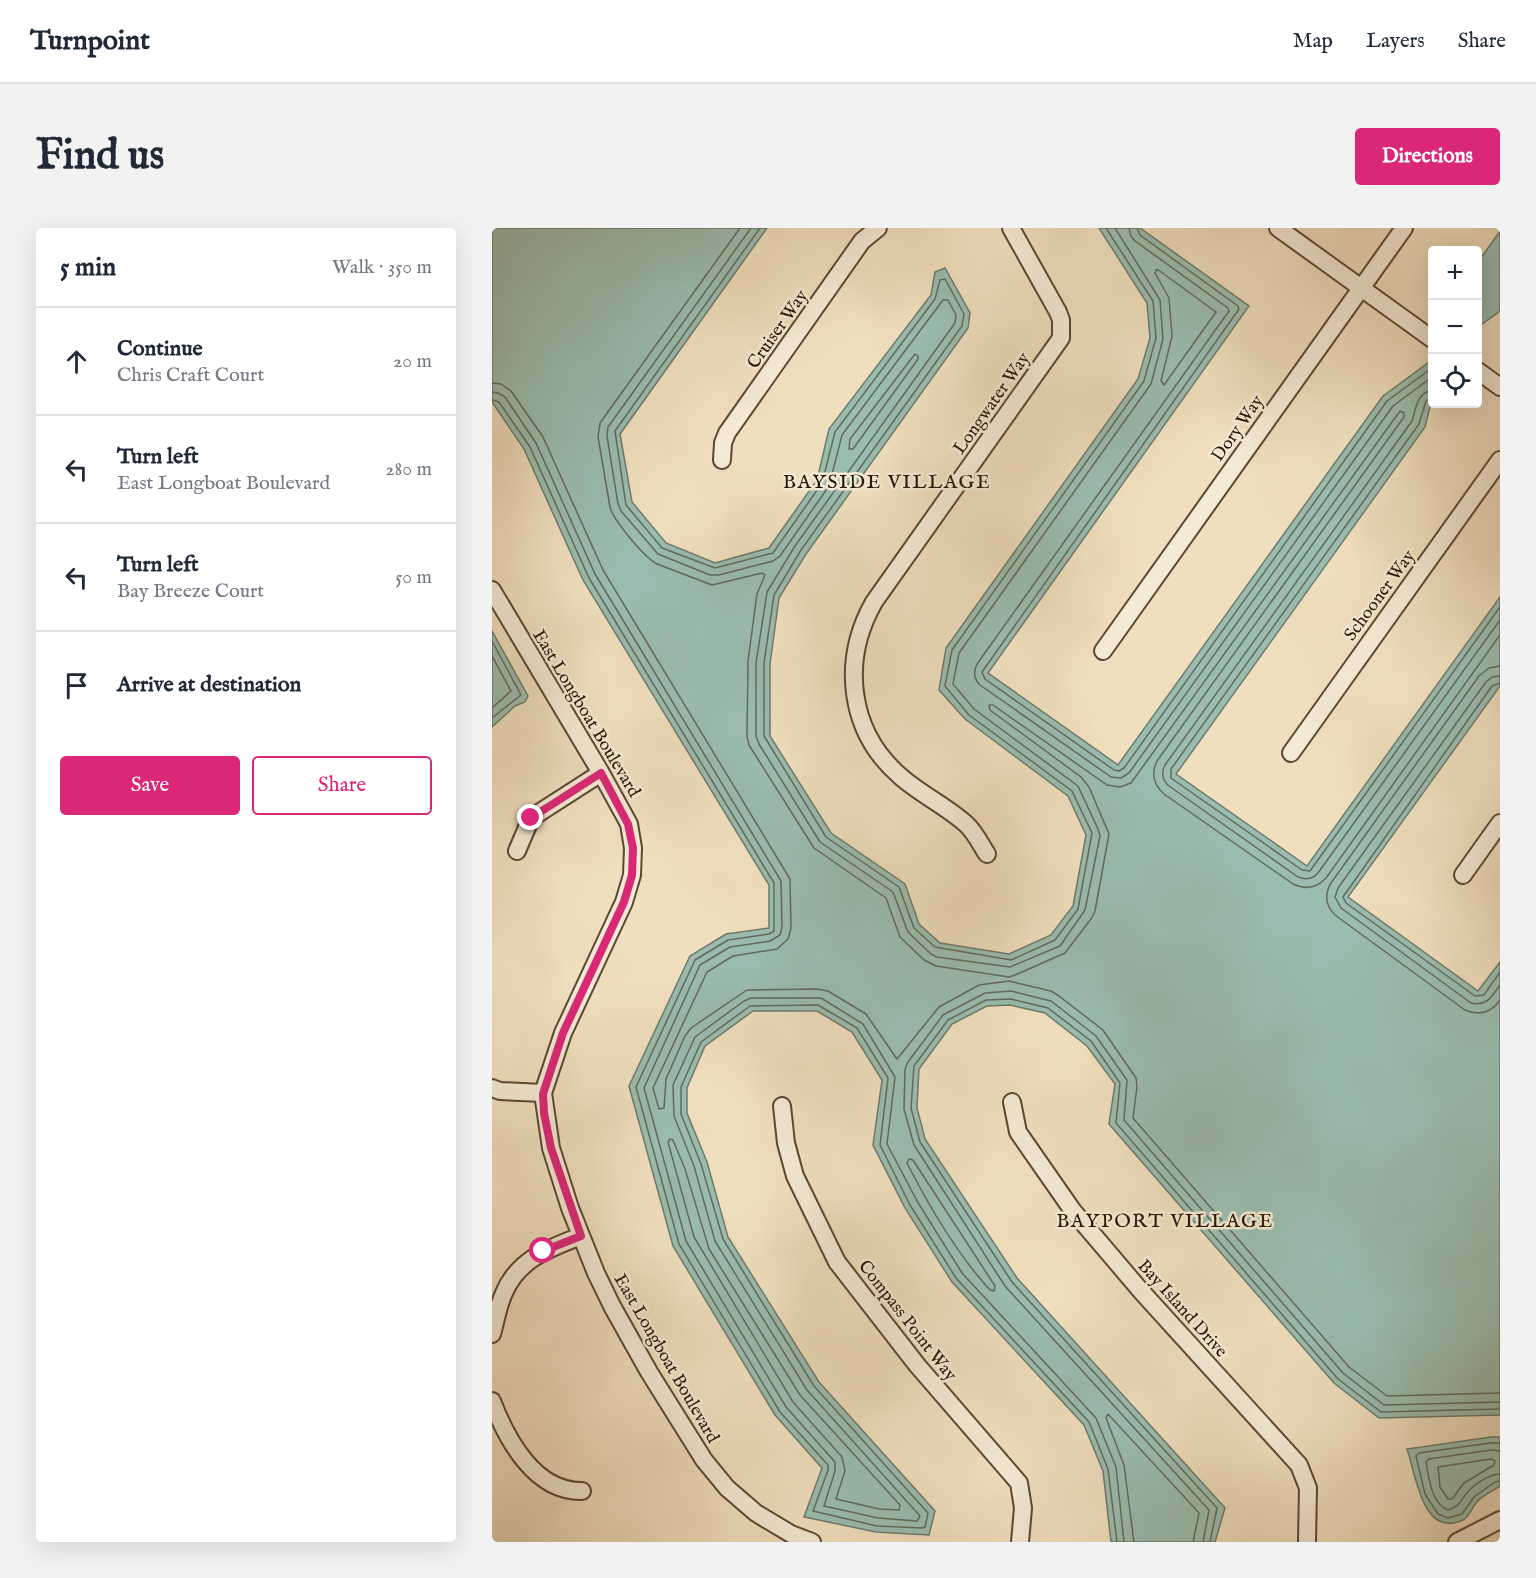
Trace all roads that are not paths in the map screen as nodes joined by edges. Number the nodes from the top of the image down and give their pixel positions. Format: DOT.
graph roads {
  1 [pos="878,228"];
  2 [pos="1011,228"];
  3 [pos="1278,228"];
  4 [pos="1404,228"];
  5 [pos="1361,288"];
  6 [pos="1428,336"];
  7 [pos="1482,374"];
  8 [pos="1500,387"];
  9 [pos="1500,459"];
  10 [pos="722,460"];
  11 [pos="492,590"];
  12 [pos="1103,651"];
  13 [pos="1291,753"];
  14 [pos="601,773"];
  15 [pos="1500,823"];
  16 [pos="517,850"];
  17 [pos="987,854"];
  18 [pos="1463,875"];
  19 [pos="492,1088"];
  20 [pos="543,1094"];
  21 [pos="1012,1102"];
  22 [pos="783,1106"];
  23 [pos="581,1236"];
  24 [pos="492,1334"];
  25 [pos="492,1401"];
  26 [pos="582,1491"];
  27 [pos="1500,1520"];
  28 [pos="789,1538"];
  29 [pos="812,1542"];
  30 [pos="1020,1542"];
  31 [pos="1307,1542"];
  32 [pos="1457,1542"];
  1 -- 10 [label="street, Cruiser Way"];
  2 -- 17 [label="street, Longwater Way"];
  3 -- 5 [label="street"];
  4 -- 5 [label="street, Dory Way"];
  5 -- 6 [label="street"];
  5 -- 12 [label="street, Dory Way"];
  7 -- 8 [label="street"];
  9 -- 13 [label="street, Schooner Way"];
  11 -- 14 [label="street, East Longboat Boulevard"];
  14 -- 16 [label="street"];
  14 -- 20 [label="street, East Longboat Boulevard"];
  15 -- 18 [label="street"];
  19 -- 20 [label="street"];
  20 -- 23 [label="street, East Longboat Boulevard"];
  21 -- 31 [label="street, Bay Island Drive"];
  22 -- 30 [label="street, Compass Point Way"];
  23 -- 24 [label="street"];
  23 -- 28 [label="street, East Longboat Boulevard"];
  25 -- 26 [label="street"];
  27 -- 32 [label="street"];
  28 -- 29 [label="street, East Longboat Boulevard"];
}
